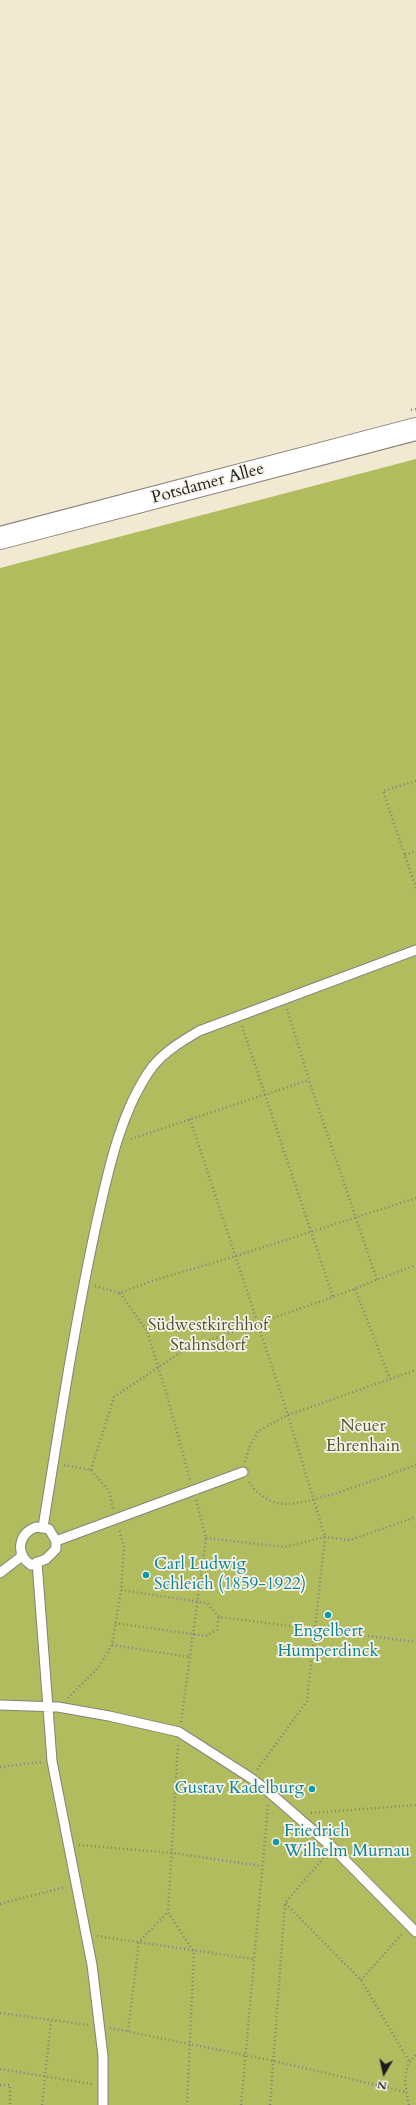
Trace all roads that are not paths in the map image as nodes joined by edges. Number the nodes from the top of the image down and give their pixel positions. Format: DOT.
graph roads {
  1 [pos="416,429"];
  2 [pos="0,538"];
  3 [pos="416,950"];
  4 [pos="243,1472"];
  5 [pos="43,1527"];
  6 [pos="56,1541"];
  7 [pos="22,1556"];
  8 [pos="37,1562"];
  9 [pos="0,1573"];
  10 [pos="0,1705"];
  11 [pos="47,1706"];
  12 [pos="413,1928"];
  13 [pos="103,2105"];
  1 -- 2 [label="street, Potsdamer Allee"];
  3 -- 5 [label="lane"];
  4 -- 6 [label="lane"];
  5 -- 6 [label="lane"];
  5 -- 7 [label="lane"];
  6 -- 8 [label="lane"];
  7 -- 8 [label="lane"];
  7 -- 9 [label="lane"];
  8 -- 11 [label="lane"];
  10 -- 11 [label="lane"];
  11 -- 12 [label="lane"];
  11 -- 13 [label="lane"];
}
